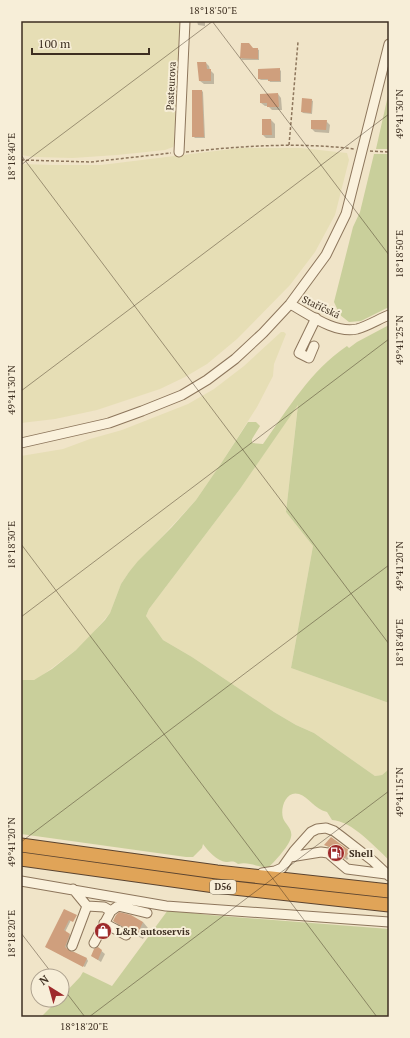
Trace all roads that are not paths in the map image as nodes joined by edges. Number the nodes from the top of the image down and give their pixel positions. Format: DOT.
graph roads {
  1 [pos="185,21"];
  2 [pos="389,44"];
  3 [pos="179,152"];
  4 [pos="290,304"];
  5 [pos="389,315"];
  6 [pos="316,318"];
  7 [pos="314,346"];
  8 [pos="21,444"];
  9 [pos="21,845"];
  10 [pos="290,857"];
  11 [pos="21,859"];
  12 [pos="217,872"];
  13 [pos="388,875"];
  14 [pos="21,881"];
  15 [pos="73,889"];
  16 [pos="389,891"];
  17 [pos="389,905"];
  18 [pos="87,906"];
  19 [pos="111,911"];
  20 [pos="147,913"];
  21 [pos="389,922"];
  22 [pos="104,924"];
  23 [pos="126,935"];
  24 [pos="94,943"];
  25 [pos="72,946"];
  1 -- 3 [label="street, Pasteurova"];
  2 -- 4 [label="street"];
  4 -- 6 [label="street, Staříčská"];
  4 -- 8 [label="street"];
  5 -- 6 [label="street, Staříčská"];
  6 -- 7 [label="street"];
  9 -- 12 [label="highway, D56"];
  10 -- 12 [label="street"];
  10 -- 13 [label="street"];
  10 -- 13 [label="street"];
  11 -- 17 [label="highway, D56"];
  12 -- 16 [label="highway, D56"];
  14 -- 15 [label="street"];
  15 -- 18 [label="street"];
  15 -- 21 [label="street"];
  18 -- 19 [label="street"];
  18 -- 25 [label="street"];
  19 -- 20 [label="street"];
  19 -- 22 [label="street"];
  22 -- 23 [label="street"];
  22 -- 24 [label="street"];
}
